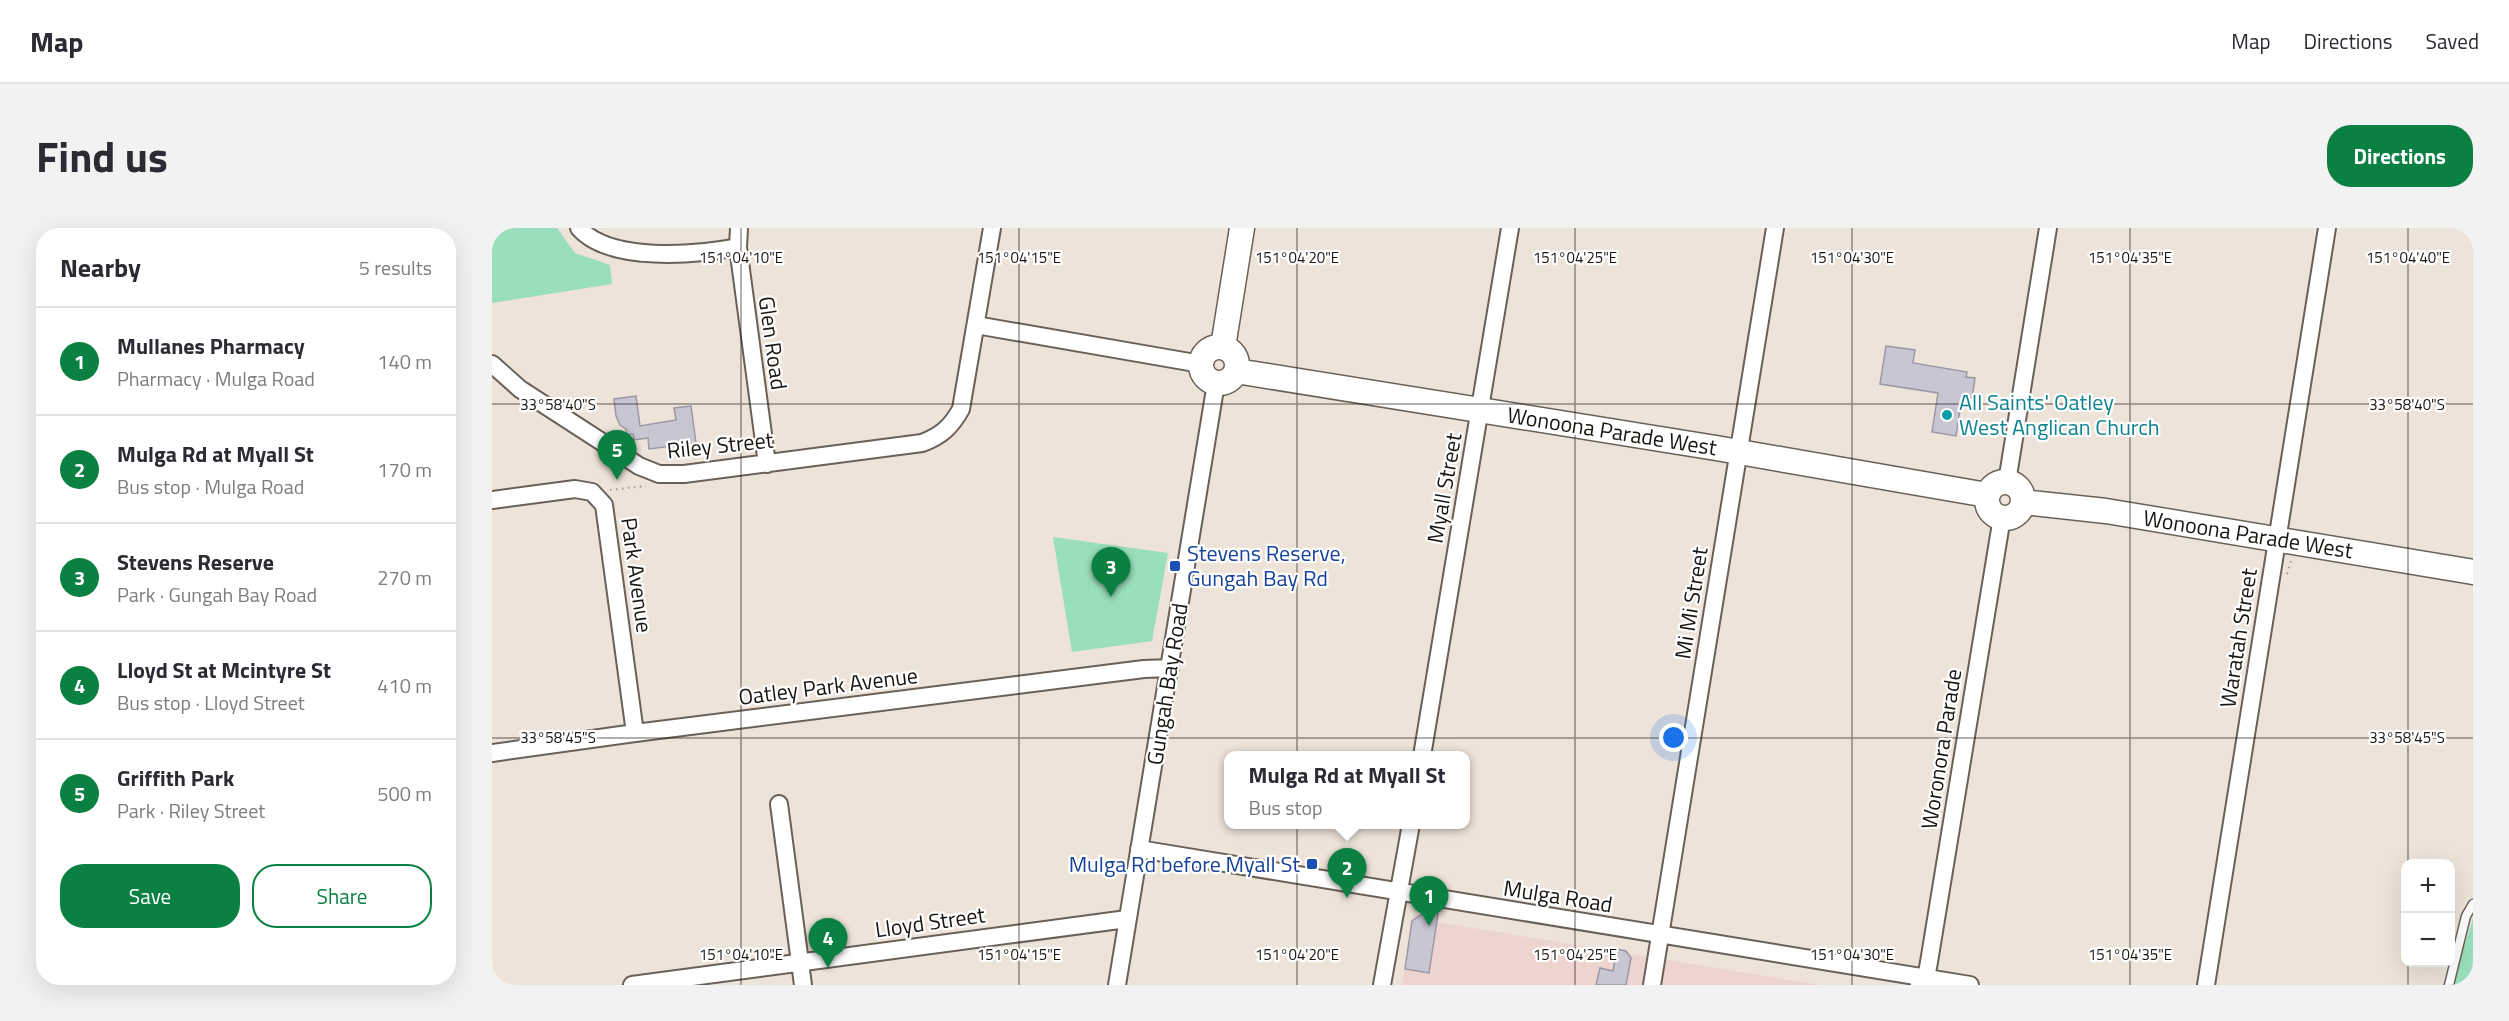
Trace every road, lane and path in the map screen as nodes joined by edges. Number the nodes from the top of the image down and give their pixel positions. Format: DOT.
graph roads {
  1 [pos="579,228"];
  2 [pos="739,228"];
  3 [pos="992,228"];
  4 [pos="1242,228"];
  5 [pos="1510,228"];
  6 [pos="1775,228"];
  7 [pos="2048,228"];
  8 [pos="2327,228"];
  9 [pos="738,247"];
  10 [pos="976,325"];
  11 [pos="1223,347"];
  12 [pos="492,364"];
  13 [pos="1201,364"];
  14 [pos="1226,377"];
  15 [pos="1480,410"];
  16 [pos="1738,452"];
  17 [pos="767,464"];
  18 [pos="659,474"];
  19 [pos="1997,488"];
  20 [pos="592,492"];
  21 [pos="492,500"];
  22 [pos="2023,502"];
  23 [pos="2002,517"];
  24 [pos="2276,538"];
  25 [pos="2473,572"];
  26 [pos="1170,668"];
  27 [pos="635,733"];
  28 [pos="1423,751"];
  29 [pos="492,753"];
  30 [pos="779,804"];
  31 [pos="1410,829"];
  32 [pos="1139,849"];
  33 [pos="1398,892"];
  34 [pos="2473,904"];
  35 [pos="1127,919"];
  36 [pos="1660,935"];
  37 [pos="800,962"];
  38 [pos="2473,980"];
  39 [pos="1925,983"];
  40 [pos="632,985"];
  41 [pos="803,985"];
  42 [pos="1117,985"];
  43 [pos="1382,985"];
  44 [pos="1652,985"];
  45 [pos="1970,985"];
  46 [pos="2206,985"];
  47 [pos="2449,985"];
  48 [pos="2456,985"];
  1 -- 9 [label="street"];
  2 -- 9 [label="street, Glen Road"];
  3 -- 10 [label="street, Riley Street"];
  4 -- 11 [label="street"];
  5 -- 15 [label="street, Myall Street"];
  6 -- 16 [label="street, Mi Mi Street"];
  7 -- 19 [label="street"];
  8 -- 24 [label="street, Waratah Street"];
  9 -- 17 [label="street, Glen Road"];
  10 -- 13 [label="street"];
  10 -- 17 [label="street, Riley Street"];
  11 -- 13 [label="street"];
  11 -- 14 [label="street"];
  12 -- 18 [label="street, Riley Street"];
  13 -- 14 [label="street"];
  14 -- 15 [label="street, Wonoona Parade West"];
  14 -- 26 [label="street, Gungah Bay Road"];
  15 -- 16 [label="street, Wonoona Parade West"];
  15 -- 28 [label="street, Myall Street"];
  16 -- 19 [label="street, Wonoona Parade West"];
  16 -- 36 [label="street, Mi Mi Street"];
  17 -- 18 [label="street, Riley Street"];
  18 -- 20 [label="path"];
  19 -- 22 [label="street"];
  19 -- 23 [label="street"];
  20 -- 21 [label="street"];
  20 -- 27 [label="street, Park Avenue"];
  22 -- 23 [label="street"];
  22 -- 24 [label="street, Wonoona Parade West"];
  23 -- 39 [label="street, Woronora Parade"];
  24 -- 25 [label="street, Wonoona Parade West"];
  24 -- 46 [label="street, Waratah Street"];
  26 -- 27 [label="street, Oatley Park Avenue"];
  26 -- 32 [label="street, Gungah Bay Road"];
  27 -- 29 [label="street, Oatley Park Avenue"];
  30 -- 37 [label="street"];
  31 -- 33 [label="street"];
  32 -- 33 [label="street, Mulga Road"];
  32 -- 35 [label="street, Gungah Bay Road"];
  33 -- 36 [label="street, Mulga Road"];
  33 -- 43 [label="street"];
  34 -- 47 [label="lane"];
  35 -- 37 [label="street, Lloyd Street"];
  35 -- 42 [label="street, Gungah Bay Road"];
  36 -- 39 [label="street, Mulga Road"];
  36 -- 44 [label="street, Mi Mi Street"];
  37 -- 40 [label="street, Lloyd Street"];
  37 -- 41 [label="street"];
  38 -- 48 [label="path"];
  39 -- 45 [label="street, Mulga Road"];
}
